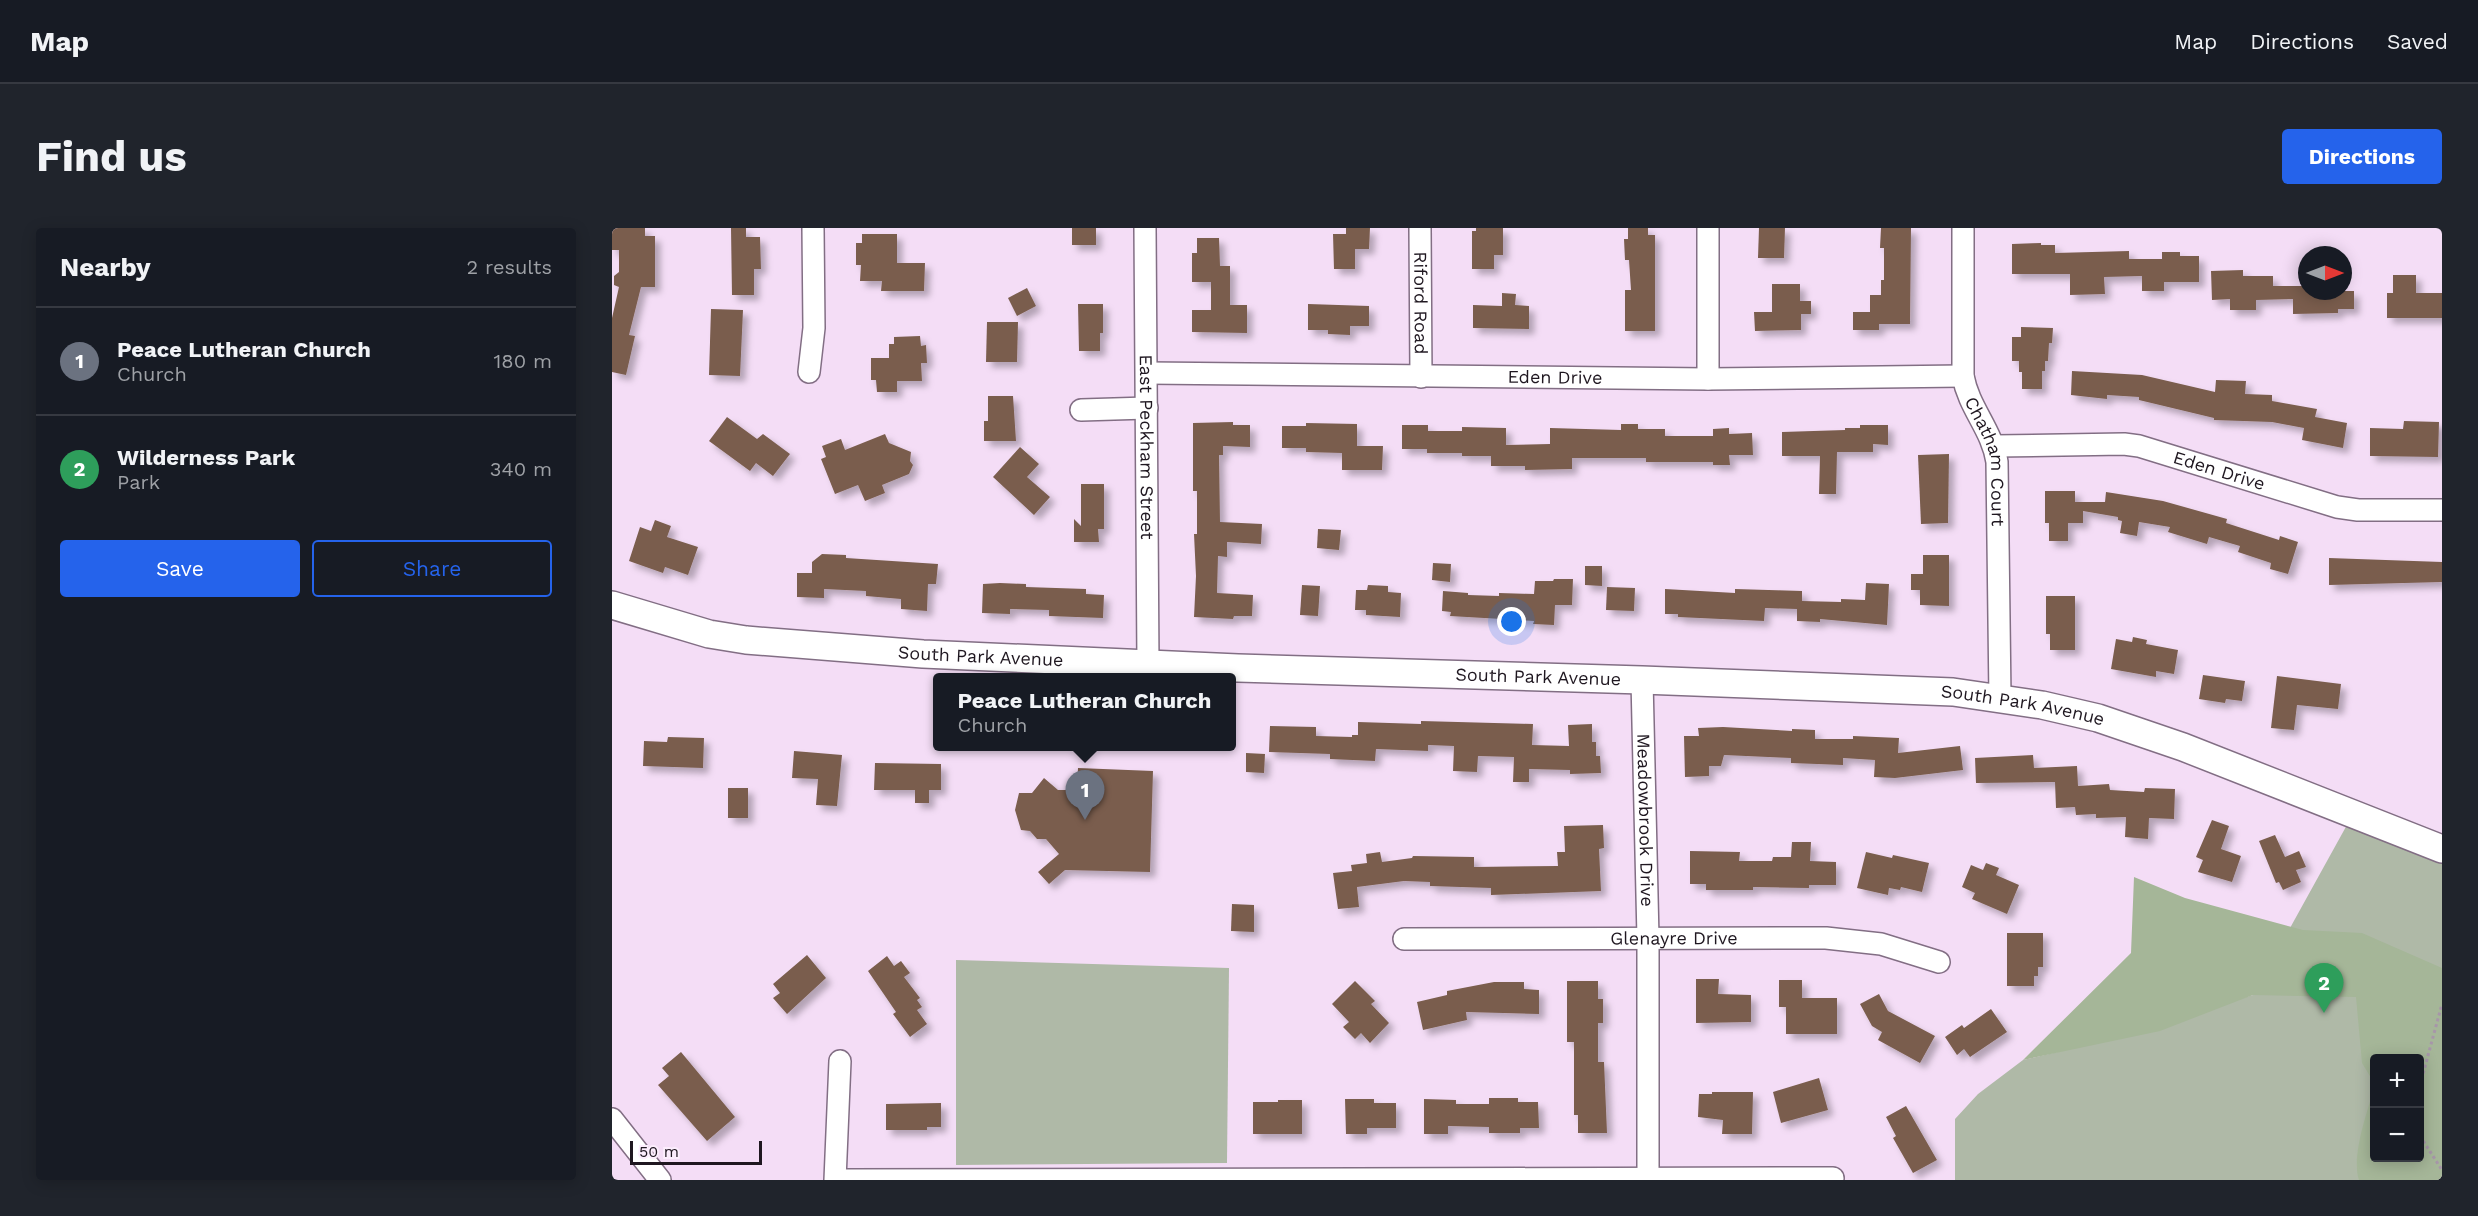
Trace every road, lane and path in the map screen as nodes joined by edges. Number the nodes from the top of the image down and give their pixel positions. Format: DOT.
graph roads {
  1 [pos="813,228"];
  2 [pos="1145,228"];
  3 [pos="1420,228"];
  4 [pos="1707,228"];
  5 [pos="1963,228"];
  6 [pos="808,372"];
  7 [pos="1147,374"];
  8 [pos="1963,376"];
  9 [pos="1421,377"];
  10 [pos="1708,379"];
  11 [pos="1147,408"];
  12 [pos="1081,410"];
  13 [pos="1995,446"];
  14 [pos="2442,510"];
  15 [pos="612,605"];
  16 [pos="1148,665"];
  17 [pos="1642,680"];
  18 [pos="2000,698"];
  19 [pos="2442,849"];
  20 [pos="1648,938"];
  21 [pos="1404,939"];
  22 [pos="1939,962"];
  23 [pos="2442,1004"];
  24 [pos="840,1061"];
  25 [pos="2424,1070"];
  26 [pos="612,1119"];
  27 [pos="2424,1142"];
  28 [pos="2442,1170"];
  29 [pos="1648,1177"];
  30 [pos="1833,1178"];
  31 [pos="1085,1179"];
  32 [pos="660,1180"];
  33 [pos="835,1180"];
  34 [pos="846,1180"];
  1 -- 6 [label="street"];
  2 -- 7 [label="street, East Peckham Street"];
  3 -- 9 [label="street, Riford Road"];
  4 -- 10 [label="street"];
  5 -- 8 [label="street, Chatham Court"];
  7 -- 9 [label="street, Eden Drive"];
  7 -- 11 [label="street, East Peckham Street"];
  8 -- 10 [label="street, Eden Drive"];
  8 -- 13 [label="street, Chatham Court"];
  9 -- 10 [label="street, Eden Drive"];
  11 -- 12 [label="street"];
  11 -- 16 [label="street, East Peckham Street"];
  13 -- 14 [label="street, Eden Drive"];
  13 -- 18 [label="street, Chatham Court"];
  15 -- 16 [label="main road, South Park Avenue"];
  16 -- 17 [label="main road, South Park Avenue"];
  17 -- 18 [label="main road, South Park Avenue"];
  17 -- 20 [label="street, Meadowbrook Drive"];
  18 -- 19 [label="main road, South Park Avenue"];
  20 -- 21 [label="street, Glenayre Drive"];
  20 -- 22 [label="street, Glenayre Drive"];
  20 -- 29 [label="street, Meadowbrook Drive"];
  23 -- 25 [label="path"];
  24 -- 33 [label="street"];
  26 -- 32 [label="street"];
  27 -- 28 [label="path"];
  29 -- 30 [label="street"];
  29 -- 31 [label="street"];
  31 -- 34 [label="street"];
}
